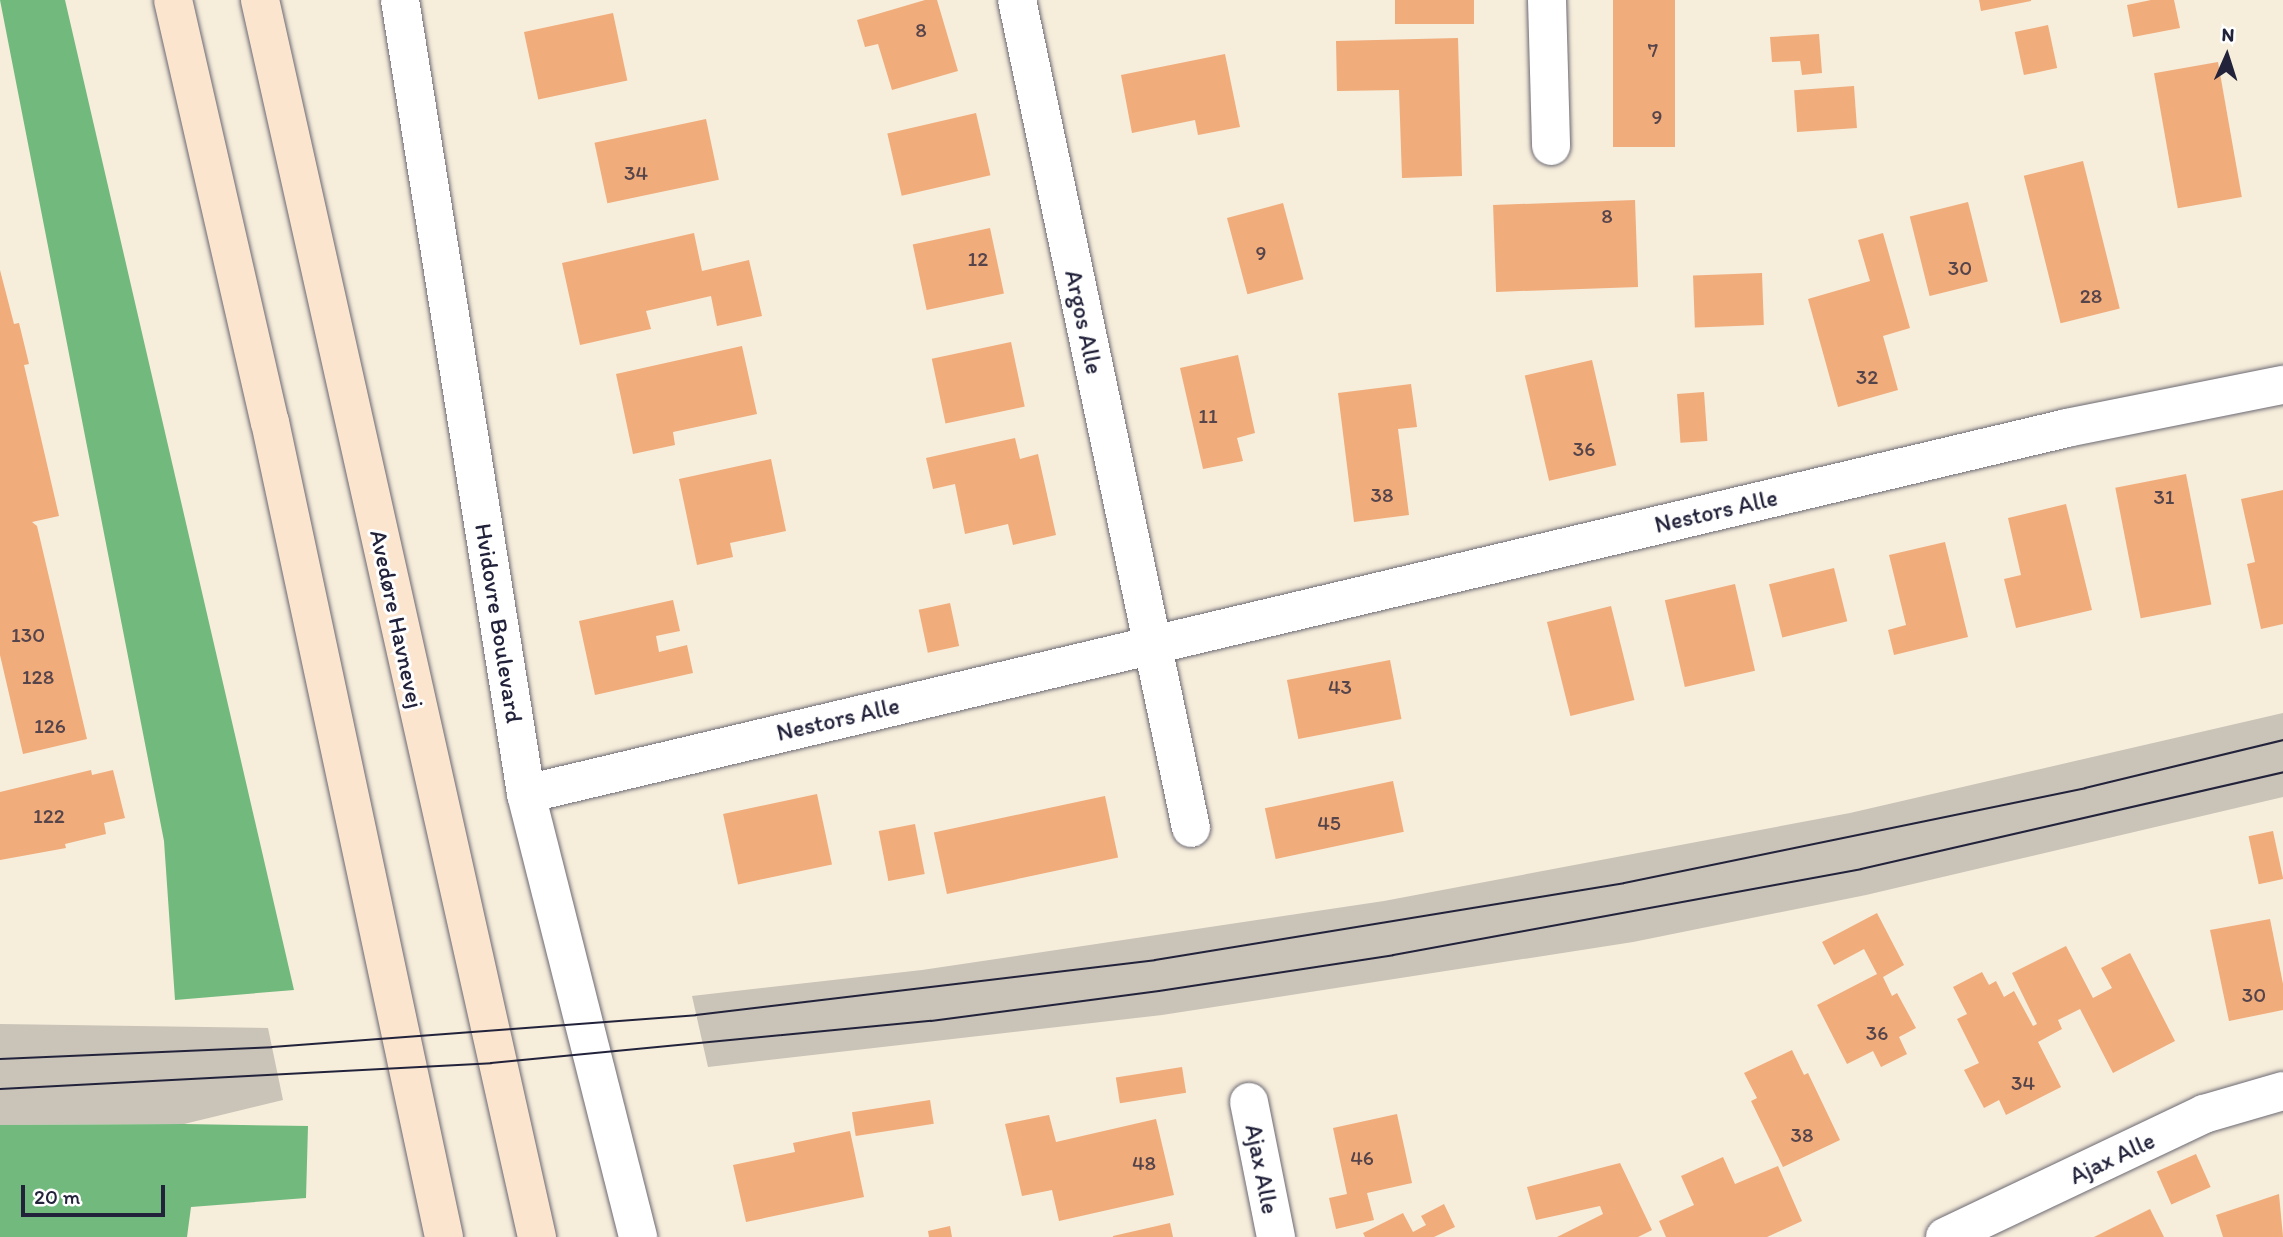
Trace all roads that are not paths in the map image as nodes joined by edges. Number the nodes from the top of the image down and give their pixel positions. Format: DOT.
graph roads {
  1 [pos="173,0"];
  2 [pos="260,0"];
  3 [pos="400,0"];
  4 [pos="1017,0"];
  5 [pos="1547,0"];
  6 [pos="1551,146"];
  7 [pos="2283,385"];
  8 [pos="1151,644"];
  9 [pos="526,794"];
  10 [pos="1191,828"];
  11 [pos="2283,1091"];
  12 [pos="1249,1102"];
  13 [pos="444,1237"];
  14 [pos="537,1237"];
  15 [pos="638,1237"];
  16 [pos="1276,1237"];
  17 [pos="1945,1237"];
  1 -- 13 [label="street"];
  2 -- 14 [label="street, Avedøre Havnevej"];
  3 -- 9 [label="street, Hvidovre Boulevard"];
  4 -- 8 [label="street, Argos Alle"];
  5 -- 6 [label="street"];
  7 -- 8 [label="street, Nestors Alle"];
  8 -- 9 [label="street, Nestors Alle"];
  8 -- 10 [label="street"];
  9 -- 15 [label="street, Hvidovre Boulevard"];
  11 -- 17 [label="street, Ajax Alle"];
  12 -- 16 [label="street, Ajax Alle"];
}
